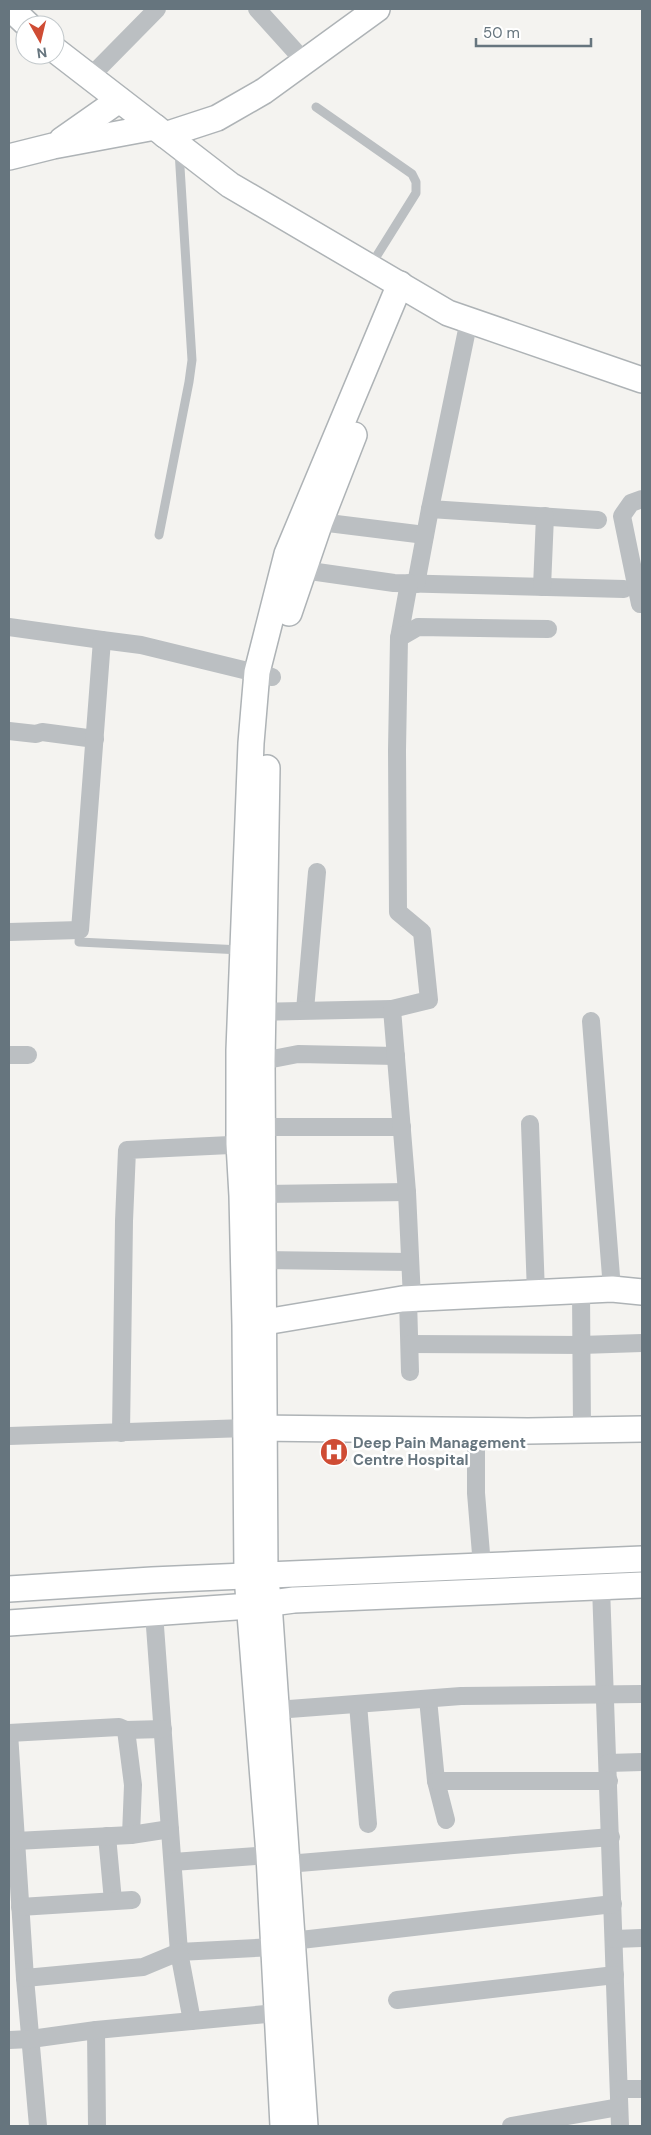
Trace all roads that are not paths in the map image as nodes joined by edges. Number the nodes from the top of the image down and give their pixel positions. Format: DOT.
graph roads {
  1 [pos="157,9"];
  2 [pos="257,9"];
  3 [pos="368,12"];
  4 [pos="65,58"];
  5 [pos="304,61"];
  6 [pos="90,77"];
  7 [pos="119,100"];
  8 [pos="316,107"];
  9 [pos="166,136"];
  10 [pos="53,146"];
  11 [pos="9,157"];
  12 [pos="370,267"];
  13 [pos="405,287"];
  14 [pos="470,320"];
  15 [pos="642,380"];
  16 [pos="642,500"];
  17 [pos="430,508"];
  18 [pos="545,516"];
  19 [pos="598,520"];
  20 [pos="320,522"];
  21 [pos="159,535"];
  22 [pos="425,535"];
  23 [pos="302,570"];
  24 [pos="412,584"];
  25 [pos="542,587"];
  26 [pos="624,589"];
  27 [pos="640,604"];
  28 [pos="9,627"];
  29 [pos="548,629"];
  30 [pos="399,638"];
  31 [pos="102,640"];
  32 [pos="264,674"];
  33 [pos="9,731"];
  34 [pos="95,739"];
  35 [pos="317,872"];
  36 [pos="80,930"];
  37 [pos="9,932"];
  38 [pos="242,950"];
  39 [pos="392,1009"];
  40 [pos="306,1010"];
  41 [pos="251,1012"];
  42 [pos="591,1021"];
  43 [pos="9,1055"];
  44 [pos="28,1055"];
  45 [pos="396,1056"];
  46 [pos="262,1061"];
  47 [pos="530,1124"];
  48 [pos="402,1126"];
  49 [pos="254,1139"];
  50 [pos="407,1192"];
  51 [pos="264,1194"];
  52 [pos="263,1260"];
  53 [pos="410,1262"];
  54 [pos="612,1289"];
  55 [pos="581,1291"];
  56 [pos="642,1292"];
  57 [pos="536,1294"];
  58 [pos="410,1299"];
  59 [pos="254,1324"];
  60 [pos="642,1343"];
  61 [pos="410,1344"];
  62 [pos="581,1345"];
  63 [pos="410,1372"];
  64 [pos="255,1428"];
  65 [pos="642,1429"];
  66 [pos="476,1430"];
  67 [pos="582,1430"];
  68 [pos="122,1433"];
  69 [pos="9,1436"];
  70 [pos="642,1559"];
  71 [pos="482,1566"];
  72 [pos="256,1576"];
  73 [pos="642,1585"];
  74 [pos="601,1587"];
  75 [pos="9,1589"];
  76 [pos="259,1605"];
  77 [pos="154,1613"];
  78 [pos="9,1622"];
  79 [pos="606,1694"];
  80 [pos="642,1694"];
  81 [pos="428,1699"];
  82 [pos="358,1704"];
  83 [pos="276,1710"];
  84 [pos="163,1729"];
  85 [pos="126,1730"];
  86 [pos="9,1733"];
  87 [pos="642,1762"];
  88 [pos="608,1763"];
  89 [pos="436,1781"];
  90 [pos="609,1781"];
  91 [pos="446,1820"];
  92 [pos="368,1824"];
  93 [pos="170,1829"];
  94 [pos="131,1835"];
  95 [pos="107,1836"];
  96 [pos="611,1837"];
  97 [pos="16,1841"];
  98 [pos="278,1859"];
  99 [pos="172,1862"];
  100 [pos="132,1900"];
  101 [pos="113,1901"];
  102 [pos="612,1904"];
  103 [pos="20,1906"];
  104 [pos="642,1938"];
  105 [pos="614,1939"];
  106 [pos="283,1944"];
  107 [pos="179,1952"];
  108 [pos="615,1975"];
  109 [pos="24,1978"];
  110 [pos="397,2000"];
  111 [pos="277,2013"];
  112 [pos="192,2021"];
  113 [pos="96,2030"];
  114 [pos="30,2039"];
  115 [pos="9,2040"];
  116 [pos="620,2089"];
  117 [pos="642,2089"];
  118 [pos="619,2106"];
  119 [pos="38,2126"];
  120 [pos="97,2126"];
  121 [pos="283,2126"];
  122 [pos="305,2126"];
  123 [pos="511,2126"];
  124 [pos="620,2126"];
  1 -- 6 [label="street"];
  2 -- 5 [label="street"];
  3 -- 5 [label="street"];
  4 -- 6 [label="street"];
  5 -- 9 [label="street"];
  6 -- 7 [label="street"];
  7 -- 9 [label="street"];
  7 -- 10 [label="street"];
  8 -- 12 [label="lane"];
  9 -- 10 [label="street"];
  9 -- 12 [label="street"];
  9 -- 21 [label="lane"];
  10 -- 11 [label="street"];
  12 -- 13 [label="street"];
  13 -- 14 [label="street"];
  13 -- 20 [label="street"];
  13 -- 32 [label="street"];
  14 -- 15 [label="street"];
  14 -- 17 [label="street"];
  16 -- 27 [label="street"];
  17 -- 18 [label="street"];
  17 -- 22 [label="street"];
  18 -- 19 [label="street"];
  18 -- 25 [label="street"];
  20 -- 22 [label="street"];
  20 -- 23 [label="street"];
  22 -- 24 [label="street"];
  23 -- 24 [label="street"];
  23 -- 32 [label="street"];
  24 -- 25 [label="street"];
  24 -- 30 [label="street"];
  25 -- 26 [label="street"];
  28 -- 31 [label="street"];
  29 -- 30 [label="street"];
  30 -- 39 [label="street"];
  31 -- 32 [label="street"];
  31 -- 34 [label="street"];
  32 -- 38 [label="street"];
  32 -- 41 [label="street"];
  33 -- 34 [label="street"];
  34 -- 36 [label="street"];
  35 -- 40 [label="street"];
  36 -- 37 [label="street"];
  36 -- 38 [label="lane"];
  38 -- 41 [label="street"];
  39 -- 40 [label="street"];
  39 -- 45 [label="street"];
  40 -- 41 [label="street"];
  41 -- 46 [label="street"];
  41 -- 49 [label="street"];
  42 -- 54 [label="street"];
  43 -- 44 [label="street"];
  45 -- 46 [label="street"];
  45 -- 48 [label="street"];
  46 -- 49 [label="street"];
  47 -- 57 [label="street"];
  48 -- 49 [label="street"];
  48 -- 50 [label="street"];
  49 -- 51 [label="street"];
  49 -- 59 [label="street"];
  49 -- 68 [label="street"];
  50 -- 51 [label="street"];
  50 -- 53 [label="street"];
  51 -- 52 [label="street"];
  52 -- 53 [label="street"];
  52 -- 59 [label="street"];
  53 -- 58 [label="street"];
  54 -- 55 [label="street"];
  54 -- 56 [label="street"];
  55 -- 57 [label="street"];
  55 -- 62 [label="street"];
  57 -- 58 [label="street"];
  58 -- 59 [label="street"];
  58 -- 61 [label="street"];
  59 -- 64 [label="street"];
  60 -- 62 [label="street"];
  61 -- 62 [label="street"];
  61 -- 63 [label="street"];
  62 -- 67 [label="street"];
  64 -- 66 [label="street"];
  64 -- 68 [label="street"];
  64 -- 72 [label="street"];
  65 -- 67 [label="street"];
  66 -- 67 [label="street"];
  66 -- 71 [label="street"];
  68 -- 69 [label="street"];
  70 -- 71 [label="street"];
  71 -- 72 [label="street"];
  72 -- 75 [label="street"];
  72 -- 76 [label="street"];
  73 -- 74 [label="street"];
  74 -- 76 [label="street"];
  74 -- 79 [label="street"];
  76 -- 77 [label="street"];
  76 -- 83 [label="street"];
  76 -- 98 [label="street"];
  77 -- 78 [label="street"];
  77 -- 84 [label="street"];
  79 -- 80 [label="street"];
  79 -- 81 [label="street"];
  79 -- 88 [label="street"];
  81 -- 82 [label="street"];
  81 -- 89 [label="street"];
  82 -- 83 [label="street"];
  82 -- 92 [label="street"];
  83 -- 98 [label="street"];
  84 -- 85 [label="street"];
  84 -- 93 [label="street"];
  85 -- 86 [label="street"];
  85 -- 94 [label="street"];
  86 -- 97 [label="street"];
  87 -- 88 [label="street"];
  88 -- 90 [label="street"];
  89 -- 90 [label="street"];
  89 -- 91 [label="street"];
  90 -- 96 [label="street"];
  93 -- 94 [label="street"];
  93 -- 99 [label="street"];
  94 -- 95 [label="street"];
  95 -- 97 [label="street"];
  95 -- 101 [label="street"];
  96 -- 98 [label="street"];
  96 -- 102 [label="street"];
  97 -- 103 [label="street"];
  98 -- 99 [label="street"];
  98 -- 106 [label="street"];
  99 -- 107 [label="street"];
  100 -- 101 [label="street"];
  101 -- 103 [label="street"];
  102 -- 105 [label="street"];
  102 -- 106 [label="street"];
  103 -- 109 [label="street"];
  104 -- 105 [label="street"];
  105 -- 108 [label="street"];
  106 -- 107 [label="street"];
  106 -- 111 [label="street"];
  106 -- 122 [label="street"];
  107 -- 109 [label="street"];
  107 -- 112 [label="street"];
  108 -- 110 [label="street"];
  108 -- 116 [label="street"];
  109 -- 114 [label="street"];
  111 -- 112 [label="street"];
  111 -- 121 [label="street"];
  112 -- 113 [label="street"];
  113 -- 114 [label="street"];
  113 -- 120 [label="street"];
  114 -- 115 [label="street"];
  114 -- 119 [label="street"];
  116 -- 117 [label="street"];
  116 -- 118 [label="street"];
  118 -- 123 [label="street"];
  118 -- 124 [label="street"];
}
